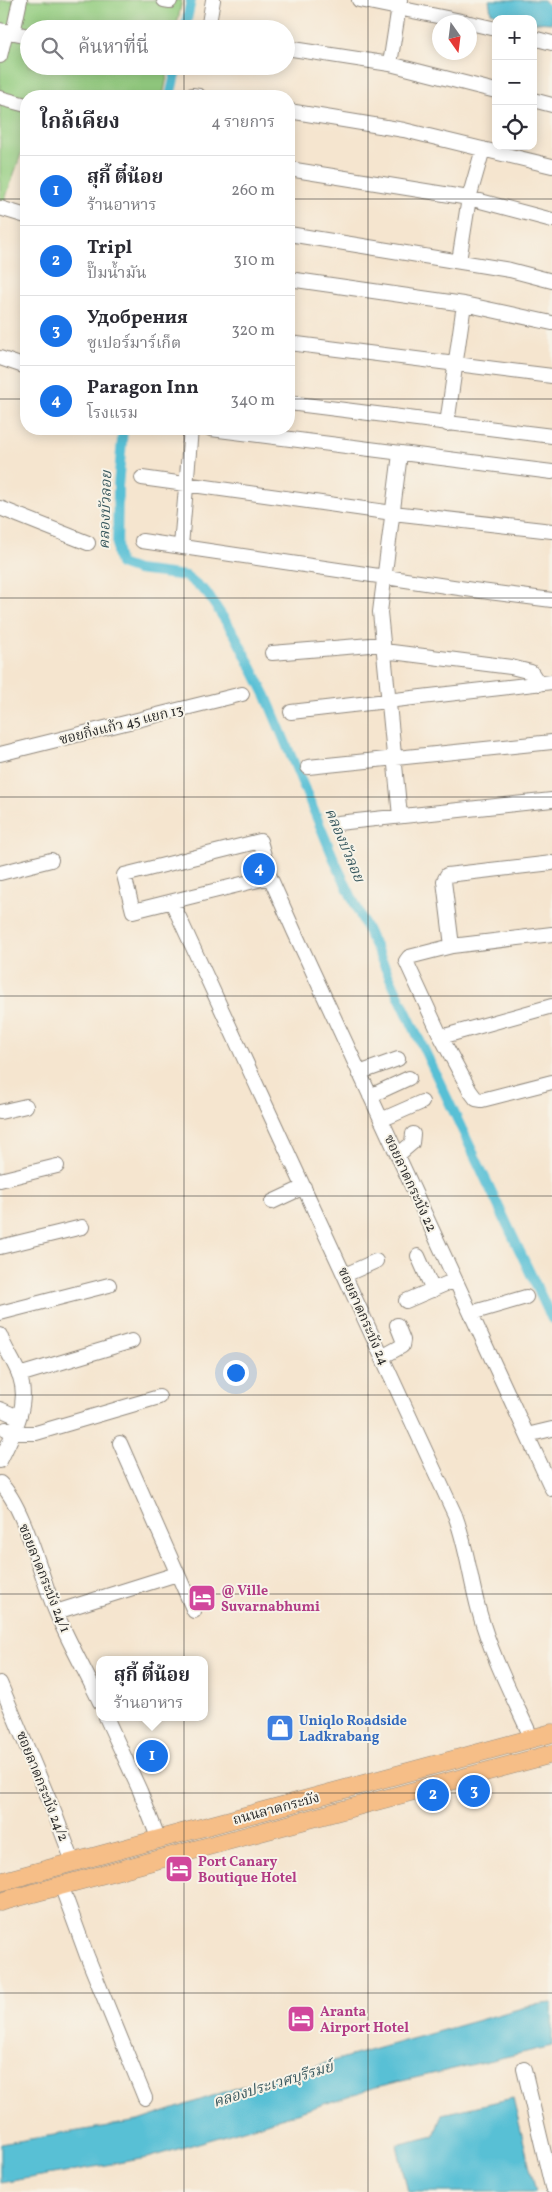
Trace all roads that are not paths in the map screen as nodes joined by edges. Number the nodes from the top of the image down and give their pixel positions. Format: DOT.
graph roads {
  1 [pos="20,0"];
  2 [pos="213,0"];
  3 [pos="359,0"];
  4 [pos="399,3"];
  5 [pos="440,15"];
  6 [pos="210,20"];
  7 [pos="477,25"];
  8 [pos="492,29"];
  9 [pos="6,31"];
  10 [pos="20,34"];
  11 [pos="537,39"];
  12 [pos="552,43"];
  13 [pos="295,49"];
  14 [pos="0,56"];
  15 [pos="390,64"];
  16 [pos="492,90"];
  17 [pos="0,98"];
  18 [pos="537,101"];
  19 [pos="20,103"];
  20 [pos="552,105"];
  21 [pos="295,112"];
  22 [pos="482,149"];
  23 [pos="552,166"];
  24 [pos="295,170"];
  25 [pos="469,198"];
  26 [pos="0,208"];
  27 [pos="20,214"];
  28 [pos="552,220"];
  29 [pos="295,235"];
  30 [pos="459,261"];
  31 [pos="295,280"];
  32 [pos="552,280"];
  33 [pos="464,304"];
  34 [pos="552,323"];
  35 [pos="295,344"];
  36 [pos="0,358"];
  37 [pos="20,365"];
  38 [pos="457,365"];
  39 [pos="552,376"];
  40 [pos="295,404"];
  41 [pos="447,424"];
  42 [pos="190,435"];
  43 [pos="256,435"];
  44 [pos="552,436"];
  45 [pos="400,454"];
  46 [pos="552,472"];
  47 [pos="142,478"];
  48 [pos="185,485"];
  49 [pos="0,508"];
  50 [pos="393,512"];
  51 [pos="552,531"];
  52 [pos="142,541"];
  53 [pos="88,544"];
  54 [pos="181,546"];
  55 [pos="384,577"];
  56 [pos="552,600"];
  57 [pos="383,648"];
  58 [pos="272,653"];
  59 [pos="545,683"];
  60 [pos="242,694"];
  61 [pos="388,702"];
  62 [pos="291,712"];
  63 [pos="552,742"];
  64 [pos="0,754"];
  65 [pos="394,759"];
  66 [pos="308,767"];
  67 [pos="552,800"];
  68 [pos="400,816"];
  69 [pos="338,823"];
  70 [pos="52,860"];
  71 [pos="552,863"];
  72 [pos="0,873"];
  73 [pos="270,877"];
  74 [pos="172,902"];
  75 [pos="552,934"];
  76 [pos="452,946"];
  77 [pos="552,1006"];
  78 [pos="441,1037"];
  79 [pos="398,1059"];
  80 [pos="359,1073"];
  81 [pos="409,1078"];
  82 [pos="552,1082"];
  83 [pos="370,1096"];
  84 [pos="422,1102"];
  85 [pos="26,1106"];
  86 [pos="0,1112"];
  87 [pos="381,1120"];
  88 [pos="413,1134"];
  89 [pos="398,1155"];
  90 [pos="57,1166"];
  91 [pos="0,1180"];
  92 [pos="304,1187"];
  93 [pos="272,1202"];
  94 [pos="82,1227"];
  95 [pos="0,1247"];
  96 [pos="418,1256"];
  97 [pos="376,1261"];
  98 [pos="345,1275"];
  99 [pos="456,1280"];
  100 [pos="109,1284"];
  101 [pos="433,1290"];
  102 [pos="526,1297"];
  103 [pos="406,1301"];
  104 [pos="0,1312"];
  105 [pos="471,1313"];
  106 [pos="397,1325"];
  107 [pos="0,1335"];
  108 [pos="132,1341"];
  109 [pos="382,1356"];
  110 [pos="19,1375"];
  111 [pos="159,1397"];
  112 [pos="0,1409"];
  113 [pos="11,1428"];
  114 [pos="552,1429"];
  115 [pos="527,1435"];
  116 [pos="120,1443"];
  117 [pos="0,1461"];
  118 [pos="0,1483"];
  119 [pos="552,1489"];
  120 [pos="177,1574"];
  121 [pos="194,1611"];
  122 [pos="56,1612"];
  123 [pos="0,1683"];
  124 [pos="96,1694"];
  125 [pos="108,1721"];
  126 [pos="552,1733"];
  127 [pos="532,1739"];
  128 [pos="552,1754"];
  129 [pos="159,1840"];
  130 [pos="74,1862"];
  131 [pos="0,1882"];
  132 [pos="61,1886"];
  133 [pos="0,1902"];
  134 [pos="524,2068"];
  135 [pos="145,2098"];
  136 [pos="545,2126"];
  137 [pos="552,2184"];
  1 -- 9 [label="street"];
  2 -- 6 [label="street"];
  3 -- 4 [label="street"];
  4 -- 5 [label="street"];
  4 -- 15 [label="street"];
  7 -- 8 [label="street"];
  9 -- 10 [label="street"];
  9 -- 14 [label="street"];
  11 -- 12 [label="street"];
  13 -- 15 [label="street"];
  15 -- 16 [label="street"];
  17 -- 19 [label="street"];
  18 -- 20 [label="street"];
  21 -- 22 [label="street"];
  22 -- 23 [label="street"];
  22 -- 25 [label="street"];
  24 -- 25 [label="street"];
  25 -- 28 [label="street"];
  25 -- 30 [label="street"];
  26 -- 27 [label="street"];
  29 -- 30 [label="street"];
  30 -- 32 [label="street"];
  31 -- 33 [label="street"];
  33 -- 34 [label="street"];
  33 -- 38 [label="street"];
  35 -- 38 [label="street"];
  36 -- 37 [label="street"];
  38 -- 39 [label="street"];
  38 -- 41 [label="street"];
  40 -- 41 [label="street"];
  41 -- 44 [label="street"];
  42 -- 48 [label="street"];
  43 -- 45 [label="street"];
  45 -- 46 [label="street"];
  45 -- 50 [label="street"];
  47 -- 48 [label="street"];
  48 -- 50 [label="street"];
  48 -- 54 [label="street"];
  49 -- 53 [label="street"];
  50 -- 51 [label="street"];
  50 -- 55 [label="street"];
  52 -- 54 [label="street"];
  54 -- 55 [label="street"];
  55 -- 56 [label="street"];
  55 -- 57 [label="street"];
  57 -- 58 [label="street"];
  57 -- 59 [label="street"];
  57 -- 61 [label="street"];
  59 -- 61 [label="street"];
  60 -- 64 [label="street, ซอยกิ่งแก้ว 45 แยก 13"];
  61 -- 62 [label="street"];
  61 -- 65 [label="street"];
  63 -- 65 [label="street"];
  65 -- 66 [label="street"];
  65 -- 68 [label="street"];
  67 -- 68 [label="street"];
  68 -- 69 [label="street"];
  70 -- 72 [label="street"];
  71 -- 76 [label="street"];
  73 -- 74 [label="street"];
  73 -- 74 [label="street, ซอยลาดกระบัง 22"];
  73 -- 80 [label="street, ซอยลาดกระบัง 22"];
  74 -- 92 [label="street, ซอยลาดกระบัง 24"];
  75 -- 76 [label="street"];
  76 -- 78 [label="street"];
  77 -- 78 [label="street"];
  78 -- 82 [label="street"];
  79 -- 80 [label="street"];
  80 -- 83 [label="street, ซอยลาดกระบัง 22"];
  81 -- 83 [label="street"];
  83 -- 87 [label="street, ซอยลาดกระบัง 22"];
  84 -- 87 [label="street"];
  85 -- 86 [label="street"];
  87 -- 89 [label="street, ซอยลาดกระบัง 22"];
  88 -- 89 [label="street"];
  89 -- 99 [label="street, ซอยลาดกระบัง 22"];
  90 -- 91 [label="street"];
  92 -- 93 [label="street"];
  92 -- 98 [label="street, ซอยลาดกระบัง 24"];
  94 -- 95 [label="street"];
  96 -- 101 [label="street"];
  97 -- 98 [label="street"];
  98 -- 109 [label="street, ซอยลาดกระบัง 24"];
  99 -- 101 [label="street"];
  99 -- 105 [label="street, ซอยลาดกระบัง 22"];
  100 -- 104 [label="street"];
  101 -- 103 [label="street"];
  102 -- 105 [label="street"];
  105 -- 115 [label="street, ซอยลาดกระบัง 22"];
  106 -- 109 [label="street"];
  107 -- 110 [label="street"];
  108 -- 110 [label="street"];
  109 -- 127 [label="street, ซอยลาดกระบัง 24"];
  110 -- 113 [label="street"];
  111 -- 113 [label="street"];
  112 -- 113 [label="street"];
  113 -- 117 [label="street"];
  114 -- 115 [label="street"];
  115 -- 119 [label="street, ซอยลาดกระบัง 22"];
  116 -- 120 [label="street"];
  118 -- 122 [label="street, ซอยลาดกระบัง 24/1"];
  120 -- 121 [label="street"];
  120 -- 122 [label="street"];
  122 -- 124 [label="street, ซอยลาดกระบัง 24/1"];
  123 -- 130 [label="street, ซอยลาดกระบัง 24/2"];
  125 -- 129 [label="street"];
  126 -- 127 [label="main road, ถนนลาดกระบัง"];
  127 -- 129 [label="main road, ถนนลาดกระบัง"];
  128 -- 132 [label="main road, ถนนลาดกระบัง"];
  129 -- 130 [label="main road, ถนนลาดกระบัง"];
  130 -- 131 [label="main road, ถนนลาดกระบัง"];
  132 -- 133 [label="main road, ถนนลาดกระบัง"];
  132 -- 135 [label="street"];
  134 -- 136 [label="street"];
  136 -- 137 [label="street"];
}
